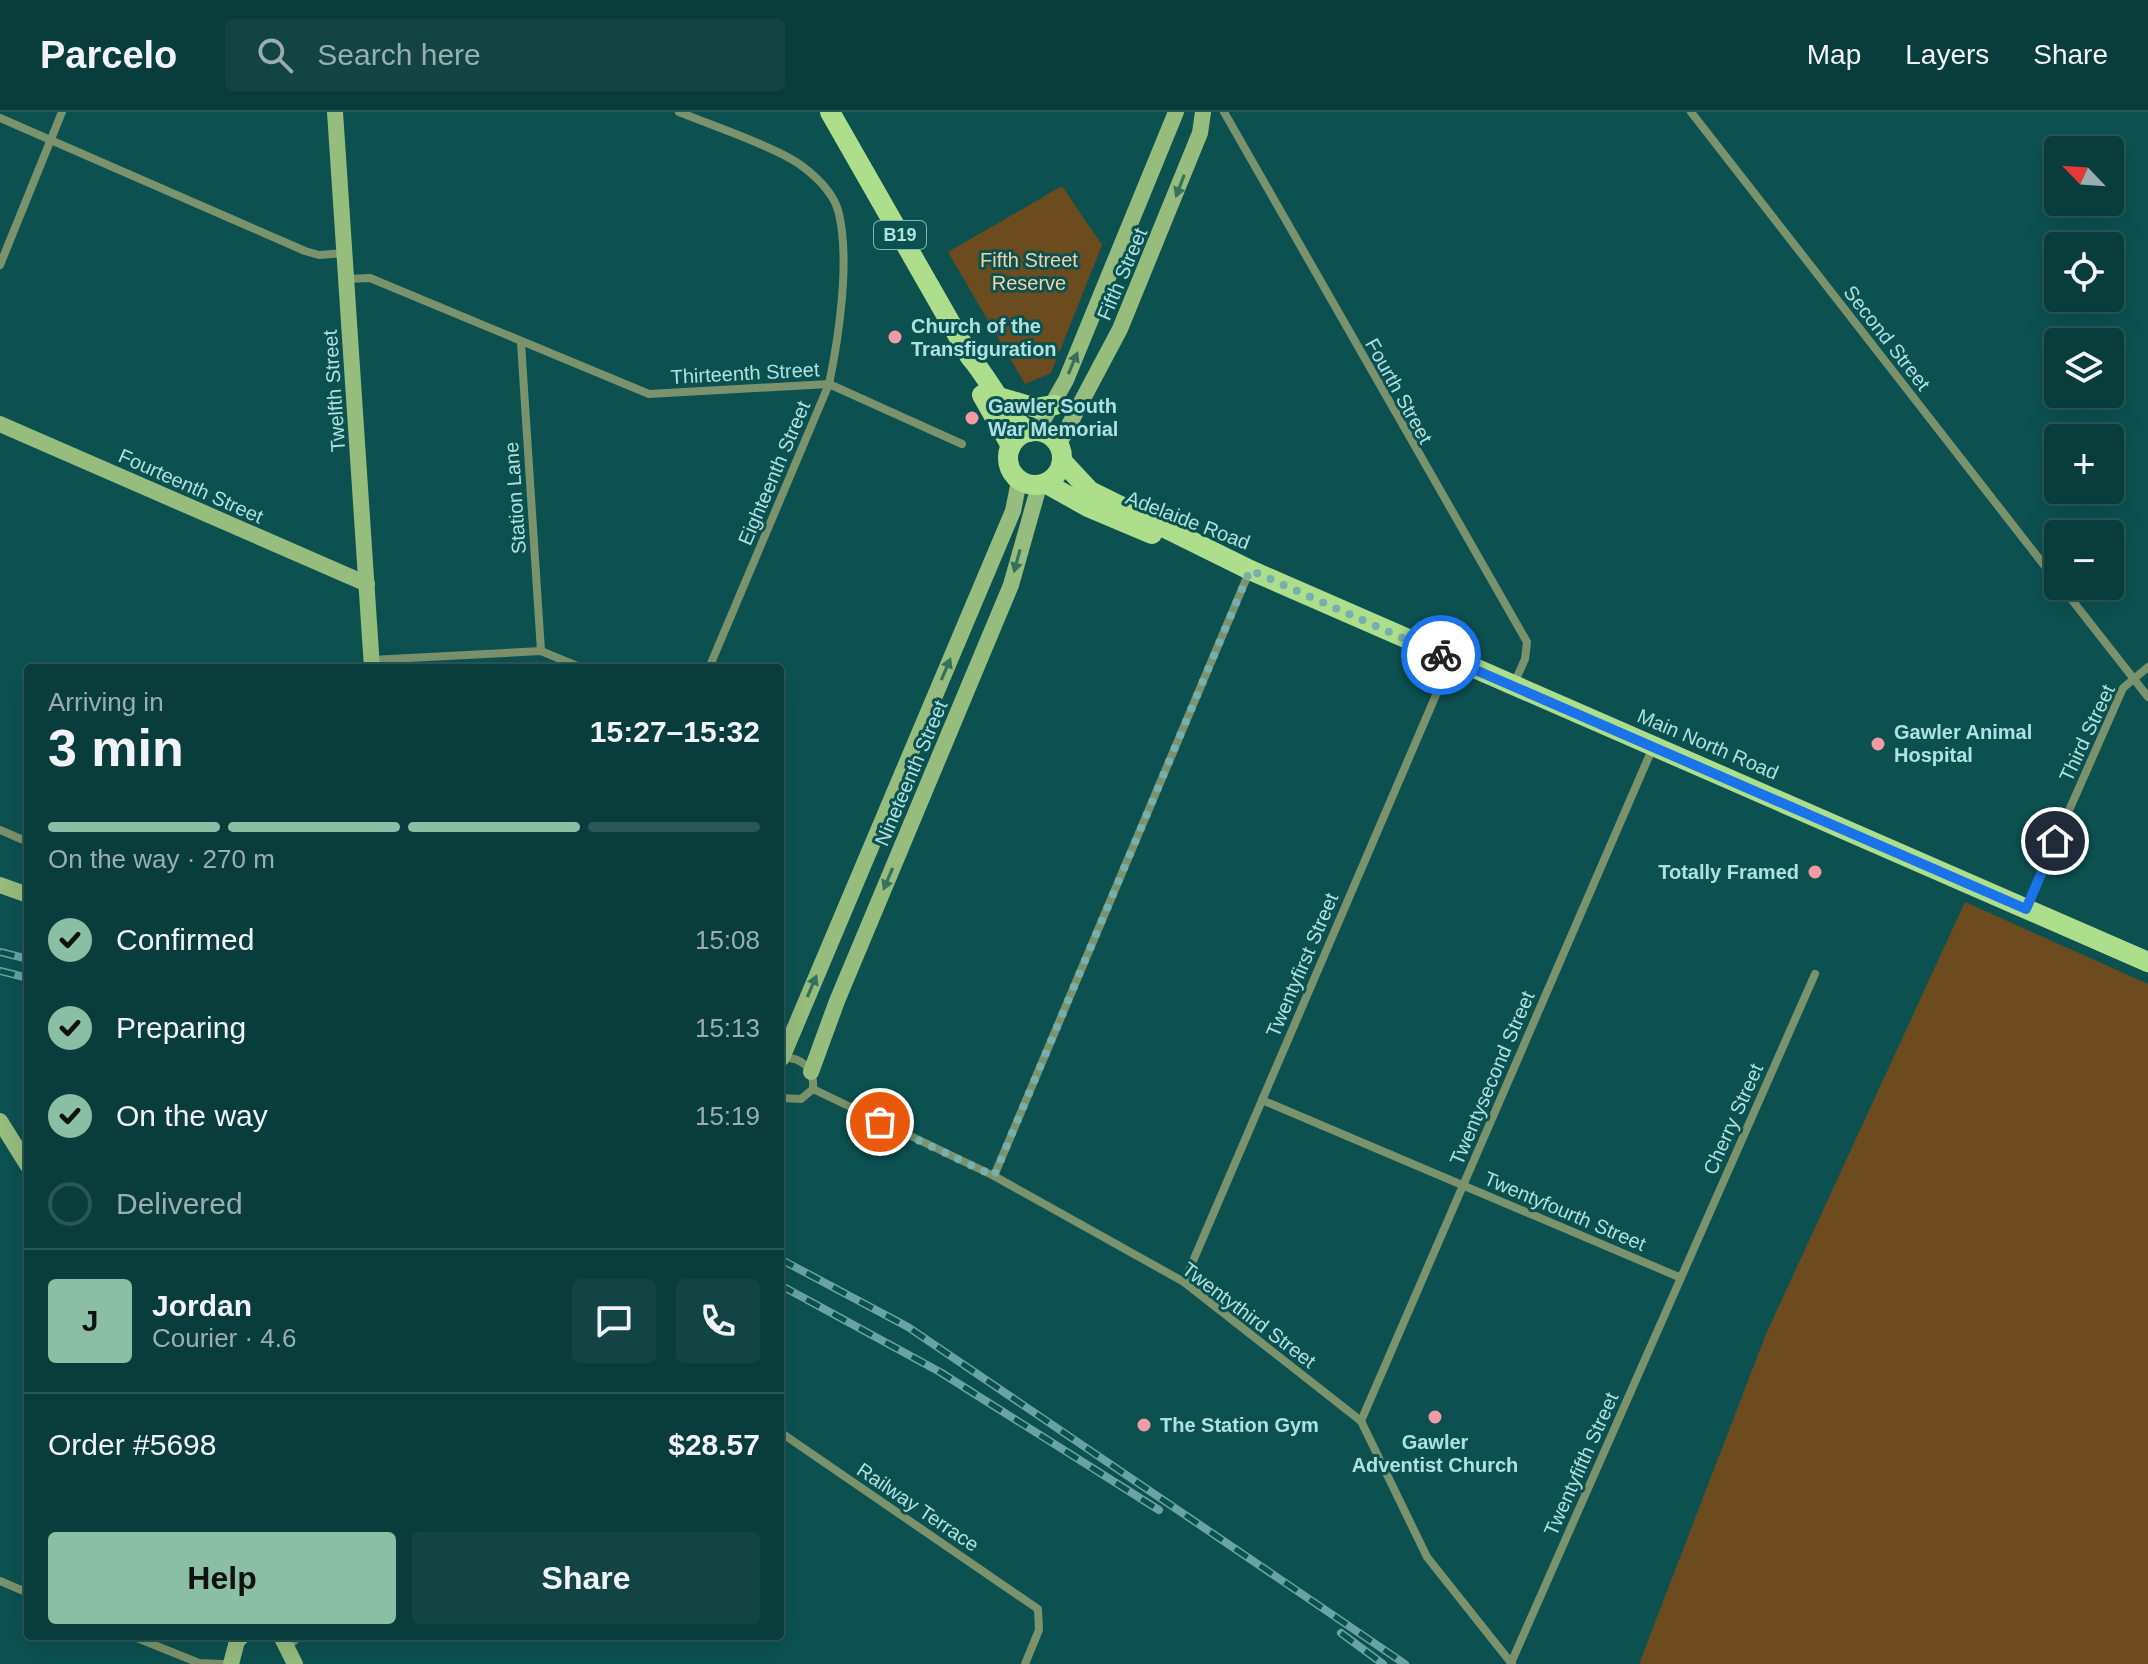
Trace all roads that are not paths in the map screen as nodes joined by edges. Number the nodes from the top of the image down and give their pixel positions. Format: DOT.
graph roads {
  1 [pos="62,112"];
  2 [pos="335,112"];
  3 [pos="679,112"];
  4 [pos="830,112"];
  5 [pos="1176,112"];
  6 [pos="1203,112"];
  7 [pos="1224,112"];
  8 [pos="1691,112"];
  9 [pos="0,118"];
  10 [pos="52,138"];
  11 [pos="345,253"];
  12 [pos="0,265"];
  13 [pos="347,279"];
  14 [pos="521,343"];
  15 [pos="970,357"];
  16 [pos="829,384"];
  17 [pos="999,397"];
  18 [pos="1055,405"];
  19 [pos="0,424"];
  20 [pos="1033,431"];
  21 [pos="962,444"];
  22 [pos="1011,446"];
  23 [pos="1061,453"];
  24 [pos="1019,481"];
  25 [pos="1043,485"];
  26 [pos="2044,565"];
  27 [pos="1250,570"];
  28 [pos="367,584"];
  29 [pos="2071,600"];
  30 [pos="541,651"];
  31 [pos="1451,660"];
  32 [pos="372,664"];
  33 [pos="572,664"];
  34 [pos="711,664"];
  35 [pos="2148,667"];
  36 [pos="2133,679"];
  37 [pos="1513,687"];
  38 [pos="2148,697"];
  39 [pos="1654,747"];
  40 [pos="0,830"];
  41 [pos="24,840"];
  42 [pos="0,885"];
  43 [pos="24,894"];
  44 [pos="2026,909"];
  45 [pos="2148,962"];
  46 [pos="1815,974"];
  47 [pos="784,1051"];
  48 [pos="784,1058"];
  49 [pos="811,1072"];
  50 [pos="813,1089"];
  51 [pos="784,1098"];
  52 [pos="1262,1100"];
  53 [pos="0,1121"];
  54 [pos="24,1160"];
  55 [pos="994,1176"];
  56 [pos="1463,1186"];
  57 [pos="1679,1277"];
  58 [pos="1184,1282"];
  59 [pos="1361,1421"];
  60 [pos="784,1435"];
  61 [pos="0,1581"];
  62 [pos="24,1591"];
  63 [pos="142,1640"];
  64 [pos="238,1640"];
  65 [pos="289,1640"];
  66 [pos="1512,1663"];
  67 [pos="223,1664"];
  68 [pos="231,1664"];
  69 [pos="295,1664"];
  70 [pos="1025,1664"];
  1 -- 10 [label="street"];
  2 -- 11 [label="street, Twelfth Street"];
  3 -- 16 [label="street, Eighteenth Street"];
  4 -- 15 [label="main road, B19"];
  18 -- 5 [label="street, Fifth Street, one-way"];
  6 -- 23 [label="street, Fifth Street, one-way"];
  7 -- 37 [label="street, Fourth Street"];
  8 -- 26 [label="street, Second Street"];
  9 -- 10 [label="street"];
  10 -- 11 [label="street"];
  10 -- 12 [label="street"];
  11 -- 13 [label="street, Twelfth Street"];
  13 -- 14 [label="street, Thirteenth Street"];
  13 -- 28 [label="street, Twelfth Street"];
  14 -- 16 [label="street, Thirteenth Street"];
  14 -- 30 [label="street, Station Lane"];
  15 -- 17 [label="main road, B19"];
  15 -- 22 [label="main road, B19"];
  16 -- 21 [label="street, Thirteenth Street"];
  16 -- 34 [label="street, Eighteenth Street"];
  17 -- 18 [label="main road"];
  17 -- 20 [label="main road, B19"];
  18 -- 20 [label="street, Fifth Street"];
  19 -- 28 [label="street, Fourteenth Street"];
  20 -- 22 [label="main road"];
  20 -- 23 [label="main road, B19"];
  22 -- 24 [label="main road, B19"];
  23 -- 25 [label="main road"];
  23 -- 27 [label="main road, Adelaide Road / B19"];
  24 -- 25 [label="main road, B19"];
  47 -- 24 [label="street, Nineteenth Street, one-way"];
  25 -- 27 [label="main road, Adelaide Road / B19"];
  25 -- 49 [label="street, Nineteenth Street, one-way"];
  27 -- 31 [label="main road, Main North Road / B19"];
  27 -- 55 [label="street"];
  28 -- 32 [label="street, Twelfth Street"];
  29 -- 36 [label="street, Second Street"];
  30 -- 32 [label="street"];
  30 -- 33 [label="street"];
  31 -- 37 [label="main road, Main North Road / B19"];
  31 -- 52 [label="street, Twentyfirst Street"];
  35 -- 36 [label="street, Third Street"];
  36 -- 38 [label="street, Second Street"];
  36 -- 44 [label="street, Third Street"];
  37 -- 39 [label="main road, Main North Road / B19"];
  39 -- 44 [label="main road, Main North Road / B19"];
  39 -- 56 [label="street, Twentysecond Street"];
  40 -- 41 [label="street"];
  42 -- 43 [label="street"];
  44 -- 45 [label="main road, Main North Road / B19"];
  46 -- 57 [label="street, Cherry Street"];
  48 -- 49 [label="street"];
  49 -- 50 [label="street"];
  50 -- 51 [label="street"];
  50 -- 55 [label="street, Twentythird Street"];
  52 -- 56 [label="street, Twentyfourth Street"];
  52 -- 58 [label="street, Twentyfirst Street"];
  53 -- 54 [label="street"];
  55 -- 58 [label="street, Twentythird Street"];
  56 -- 57 [label="street, Twentyfourth Street"];
  56 -- 59 [label="street, Twentysecond Street"];
  57 -- 66 [label="street, Twentyfifth Street"];
  58 -- 59 [label="street, Twentythird Street"];
  59 -- 66 [label="street, Twentythird Street"];
  60 -- 70 [label="street, Railway Terrace"];
  61 -- 62 [label="street"];
  63 -- 67 [label="street"];
  64 -- 68 [label="street"];
  65 -- 69 [label="street"];
}
